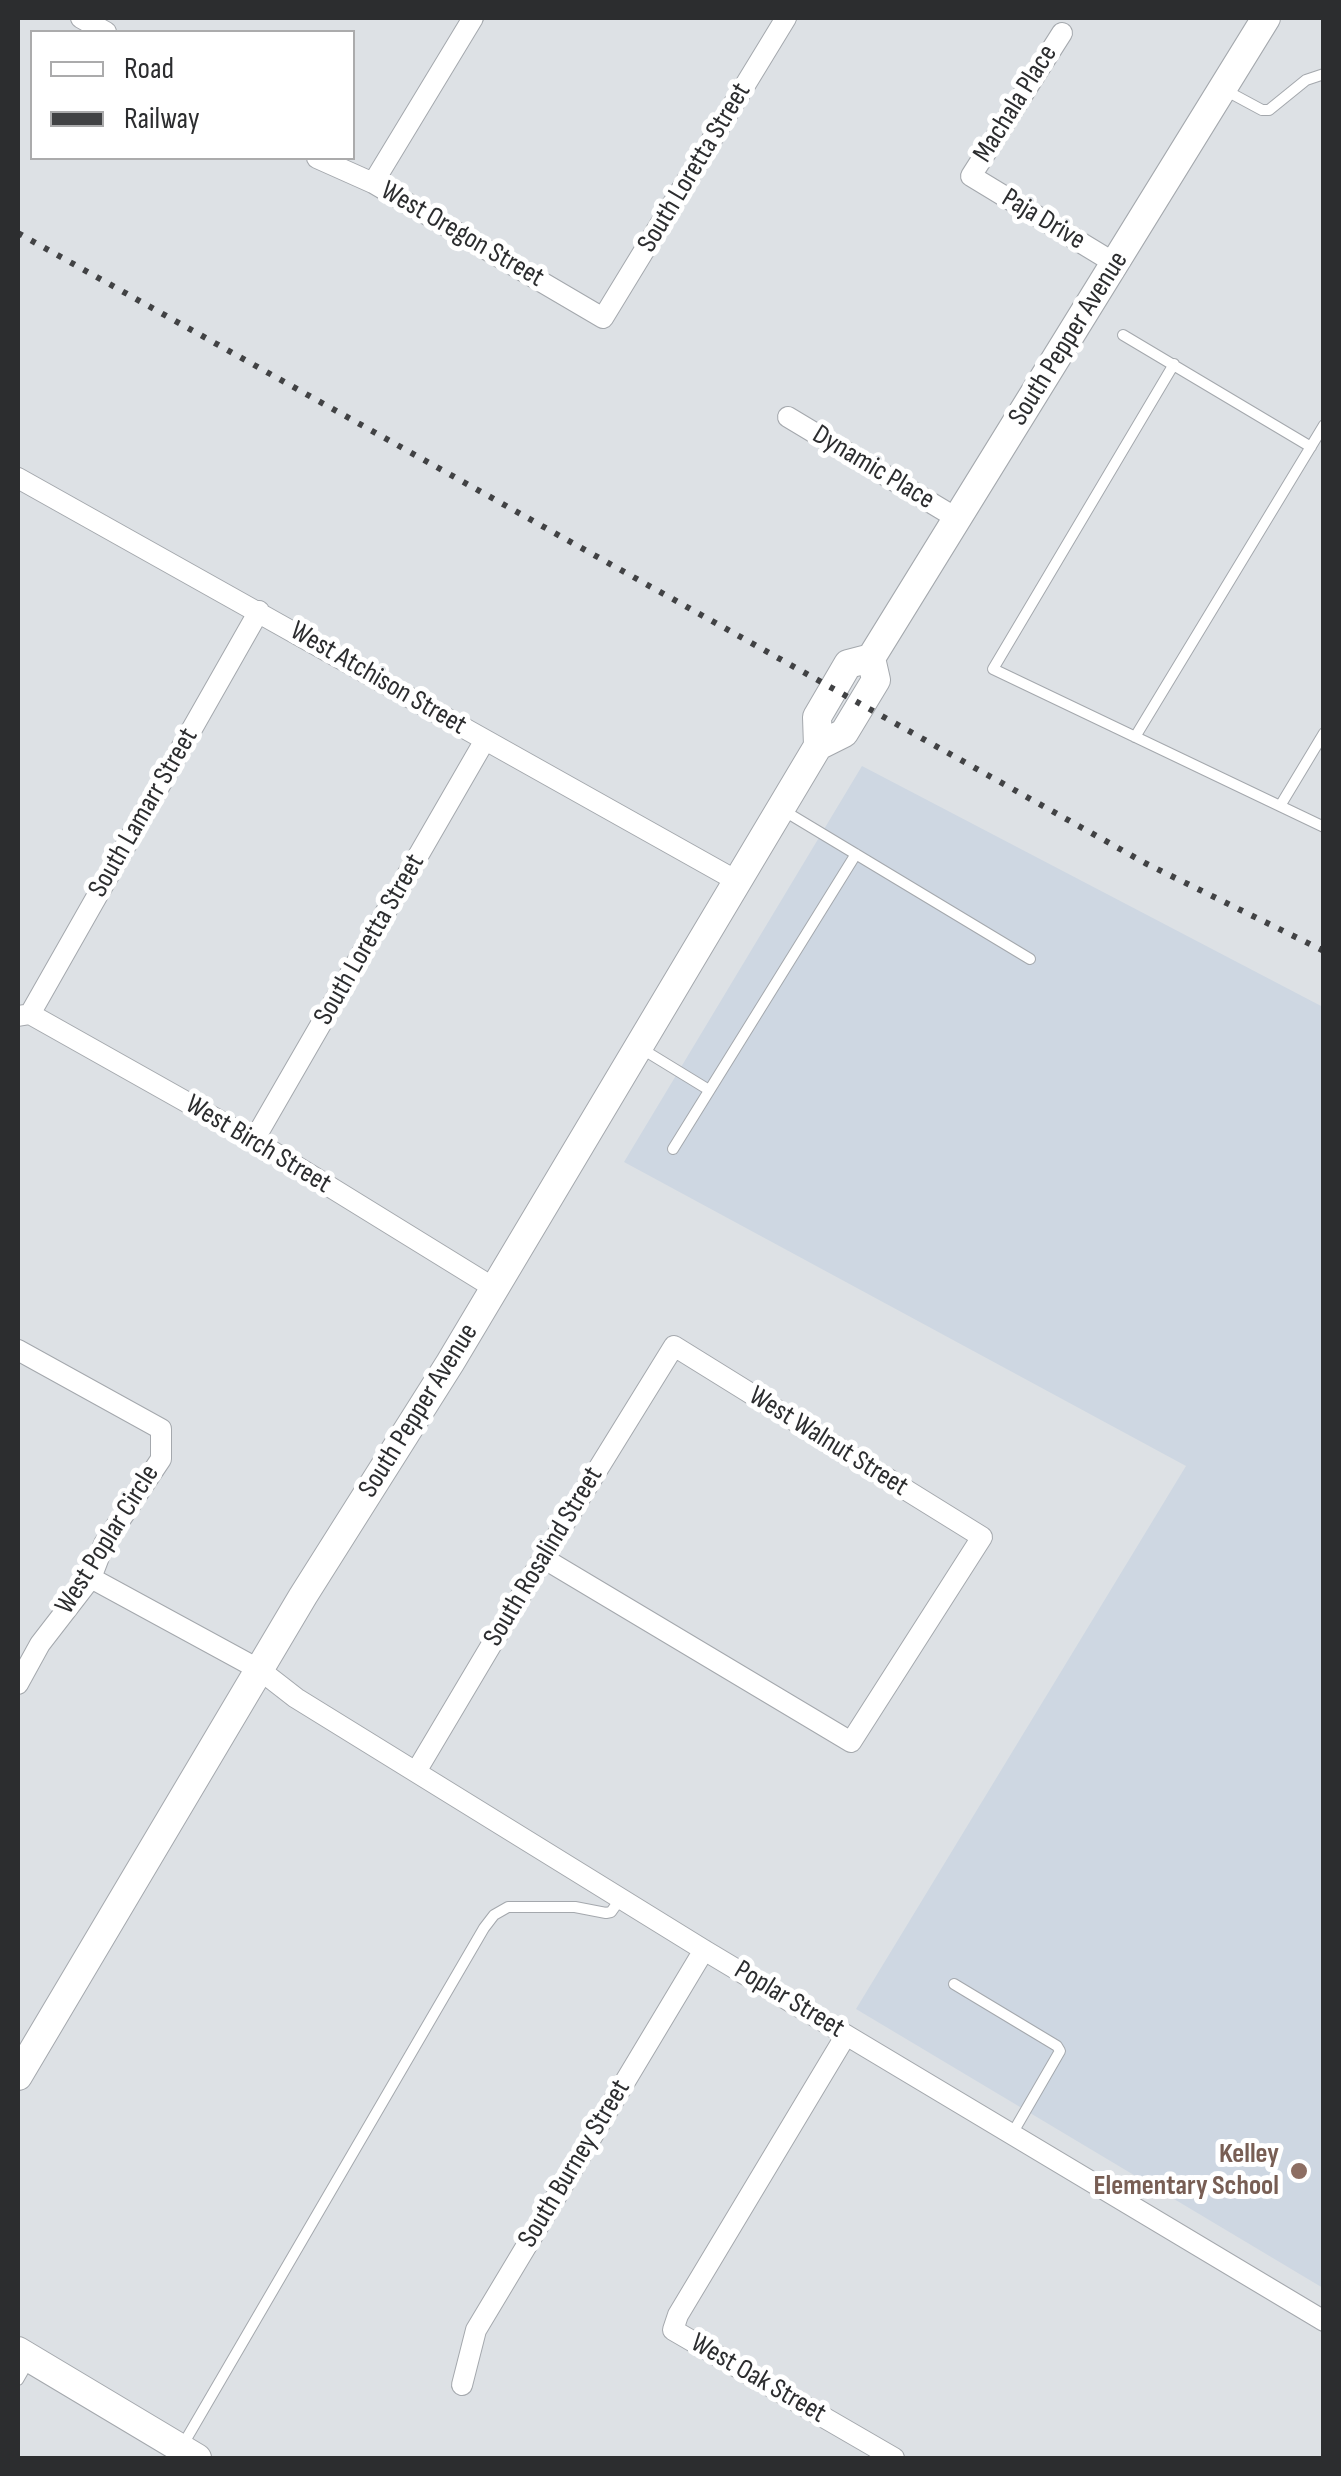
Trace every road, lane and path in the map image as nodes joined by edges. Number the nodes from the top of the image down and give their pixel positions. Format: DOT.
graph roads {
  1 [pos="473,18"];
  2 [pos="786,18"];
  3 [pos="1266,18"];
  4 [pos="1062,33"];
  5 [pos="1324,74"];
  6 [pos="1222,89"];
  7 [pos="322,160"];
  8 [pos="971,176"];
  9 [pos="373,183"];
  10 [pos="1116,264"];
  11 [pos="603,318"];
  12 [pos="1124,335"];
  13 [pos="1174,364"];
  14 [pos="788,417"];
  15 [pos="1324,425"];
  16 [pos="1311,448"];
  17 [pos="20,485"];
  18 [pos="958,520"];
  19 [pos="259,611"];
  20 [pos="1324,733"];
  21 [pos="1135,737"];
  22 [pos="485,740"];
  23 [pos="1280,806"];
  24 [pos="780,808"];
  25 [pos="1324,827"];
  26 [pos="856,854"];
  27 [pos="737,881"];
  28 [pos="1030,959"];
  29 [pos="24,1015"];
  30 [pos="637,1046"];
  31 [pos="709,1090"];
  32 [pos="254,1140"];
  33 [pos="673,1148"];
  34 [pos="494,1288"];
  35 [pos="674,1346"];
  36 [pos="18,1350"];
  37 [pos="543,1558"];
  38 [pos="91,1578"];
  39 [pos="260,1670"];
  40 [pos="18,1684"];
  41 [pos="417,1770"];
  42 [pos="621,1898"];
  43 [pos="704,1950"];
  44 [pos="954,1984"];
  45 [pos="846,2035"];
  46 [pos="18,2076"];
  47 [pos="1012,2134"];
  48 [pos="1324,2321"];
  49 [pos="22,2363"];
  50 [pos="462,2385"];
  51 [pos="189,2454"];
  52 [pos="894,2458"];
  1 -- 9 [label="street"];
  2 -- 11 [label="street, South Loretta Street"];
  3 -- 6 [label="main road, South Pepper Avenue"];
  4 -- 8 [label="street, Machala Place"];
  5 -- 6 [label="lane"];
  6 -- 10 [label="main road, South Pepper Avenue"];
  7 -- 9 [label="street, West Oregon Street"];
  8 -- 10 [label="street, Paja Drive"];
  9 -- 11 [label="street, West Oregon Street"];
  10 -- 18 [label="main road, South Pepper Avenue"];
  12 -- 13 [label="lane"];
  13 -- 16 [label="lane"];
  13 -- 21 [label="lane"];
  14 -- 18 [label="street, Dynamic Place"];
  15 -- 16 [label="lane"];
  16 -- 21 [label="lane"];
  17 -- 19 [label="street, West Atchison Street"];
  18 -- 24 [label="main road, South Pepper Avenue"];
  19 -- 22 [label="street, West Atchison Street"];
  19 -- 29 [label="street, South Lamarr Street"];
  20 -- 23 [label="lane"];
  21 -- 23 [label="lane"];
  22 -- 27 [label="street, West Atchison Street"];
  22 -- 32 [label="street, South Loretta Street"];
  23 -- 25 [label="lane"];
  24 -- 26 [label="lane"];
  24 -- 27 [label="main road, South Pepper Avenue"];
  26 -- 28 [label="lane"];
  26 -- 31 [label="lane"];
  27 -- 30 [label="main road, South Pepper Avenue"];
  29 -- 32 [label="street, West Birch Street"];
  30 -- 31 [label="lane"];
  30 -- 34 [label="main road, South Pepper Avenue"];
  31 -- 33 [label="lane"];
  32 -- 34 [label="street, West Birch Street"];
  34 -- 39 [label="main road, South Pepper Avenue"];
  35 -- 37 [label="street, South Rosalind Street"];
  35 -- 37 [label="street, West Walnut Street"];
  36 -- 38 [label="street, West Poplar Circle"];
  37 -- 41 [label="street, South Rosalind Street"];
  38 -- 39 [label="street, Poplar Street"];
  38 -- 40 [label="street, West Poplar Circle"];
  39 -- 41 [label="street, Poplar Street"];
  39 -- 46 [label="main road, South Pepper Avenue"];
  41 -- 42 [label="street, Poplar Street"];
  42 -- 43 [label="street, Poplar Street"];
  42 -- 51 [label="lane"];
  43 -- 45 [label="street, Poplar Street"];
  43 -- 50 [label="street, South Burney Street"];
  44 -- 47 [label="lane"];
  45 -- 47 [label="street, Poplar Street"];
  45 -- 52 [label="street, West Oak Street"];
  47 -- 48 [label="street, Poplar Street"];
  49 -- 51 [label="main road"];
}
